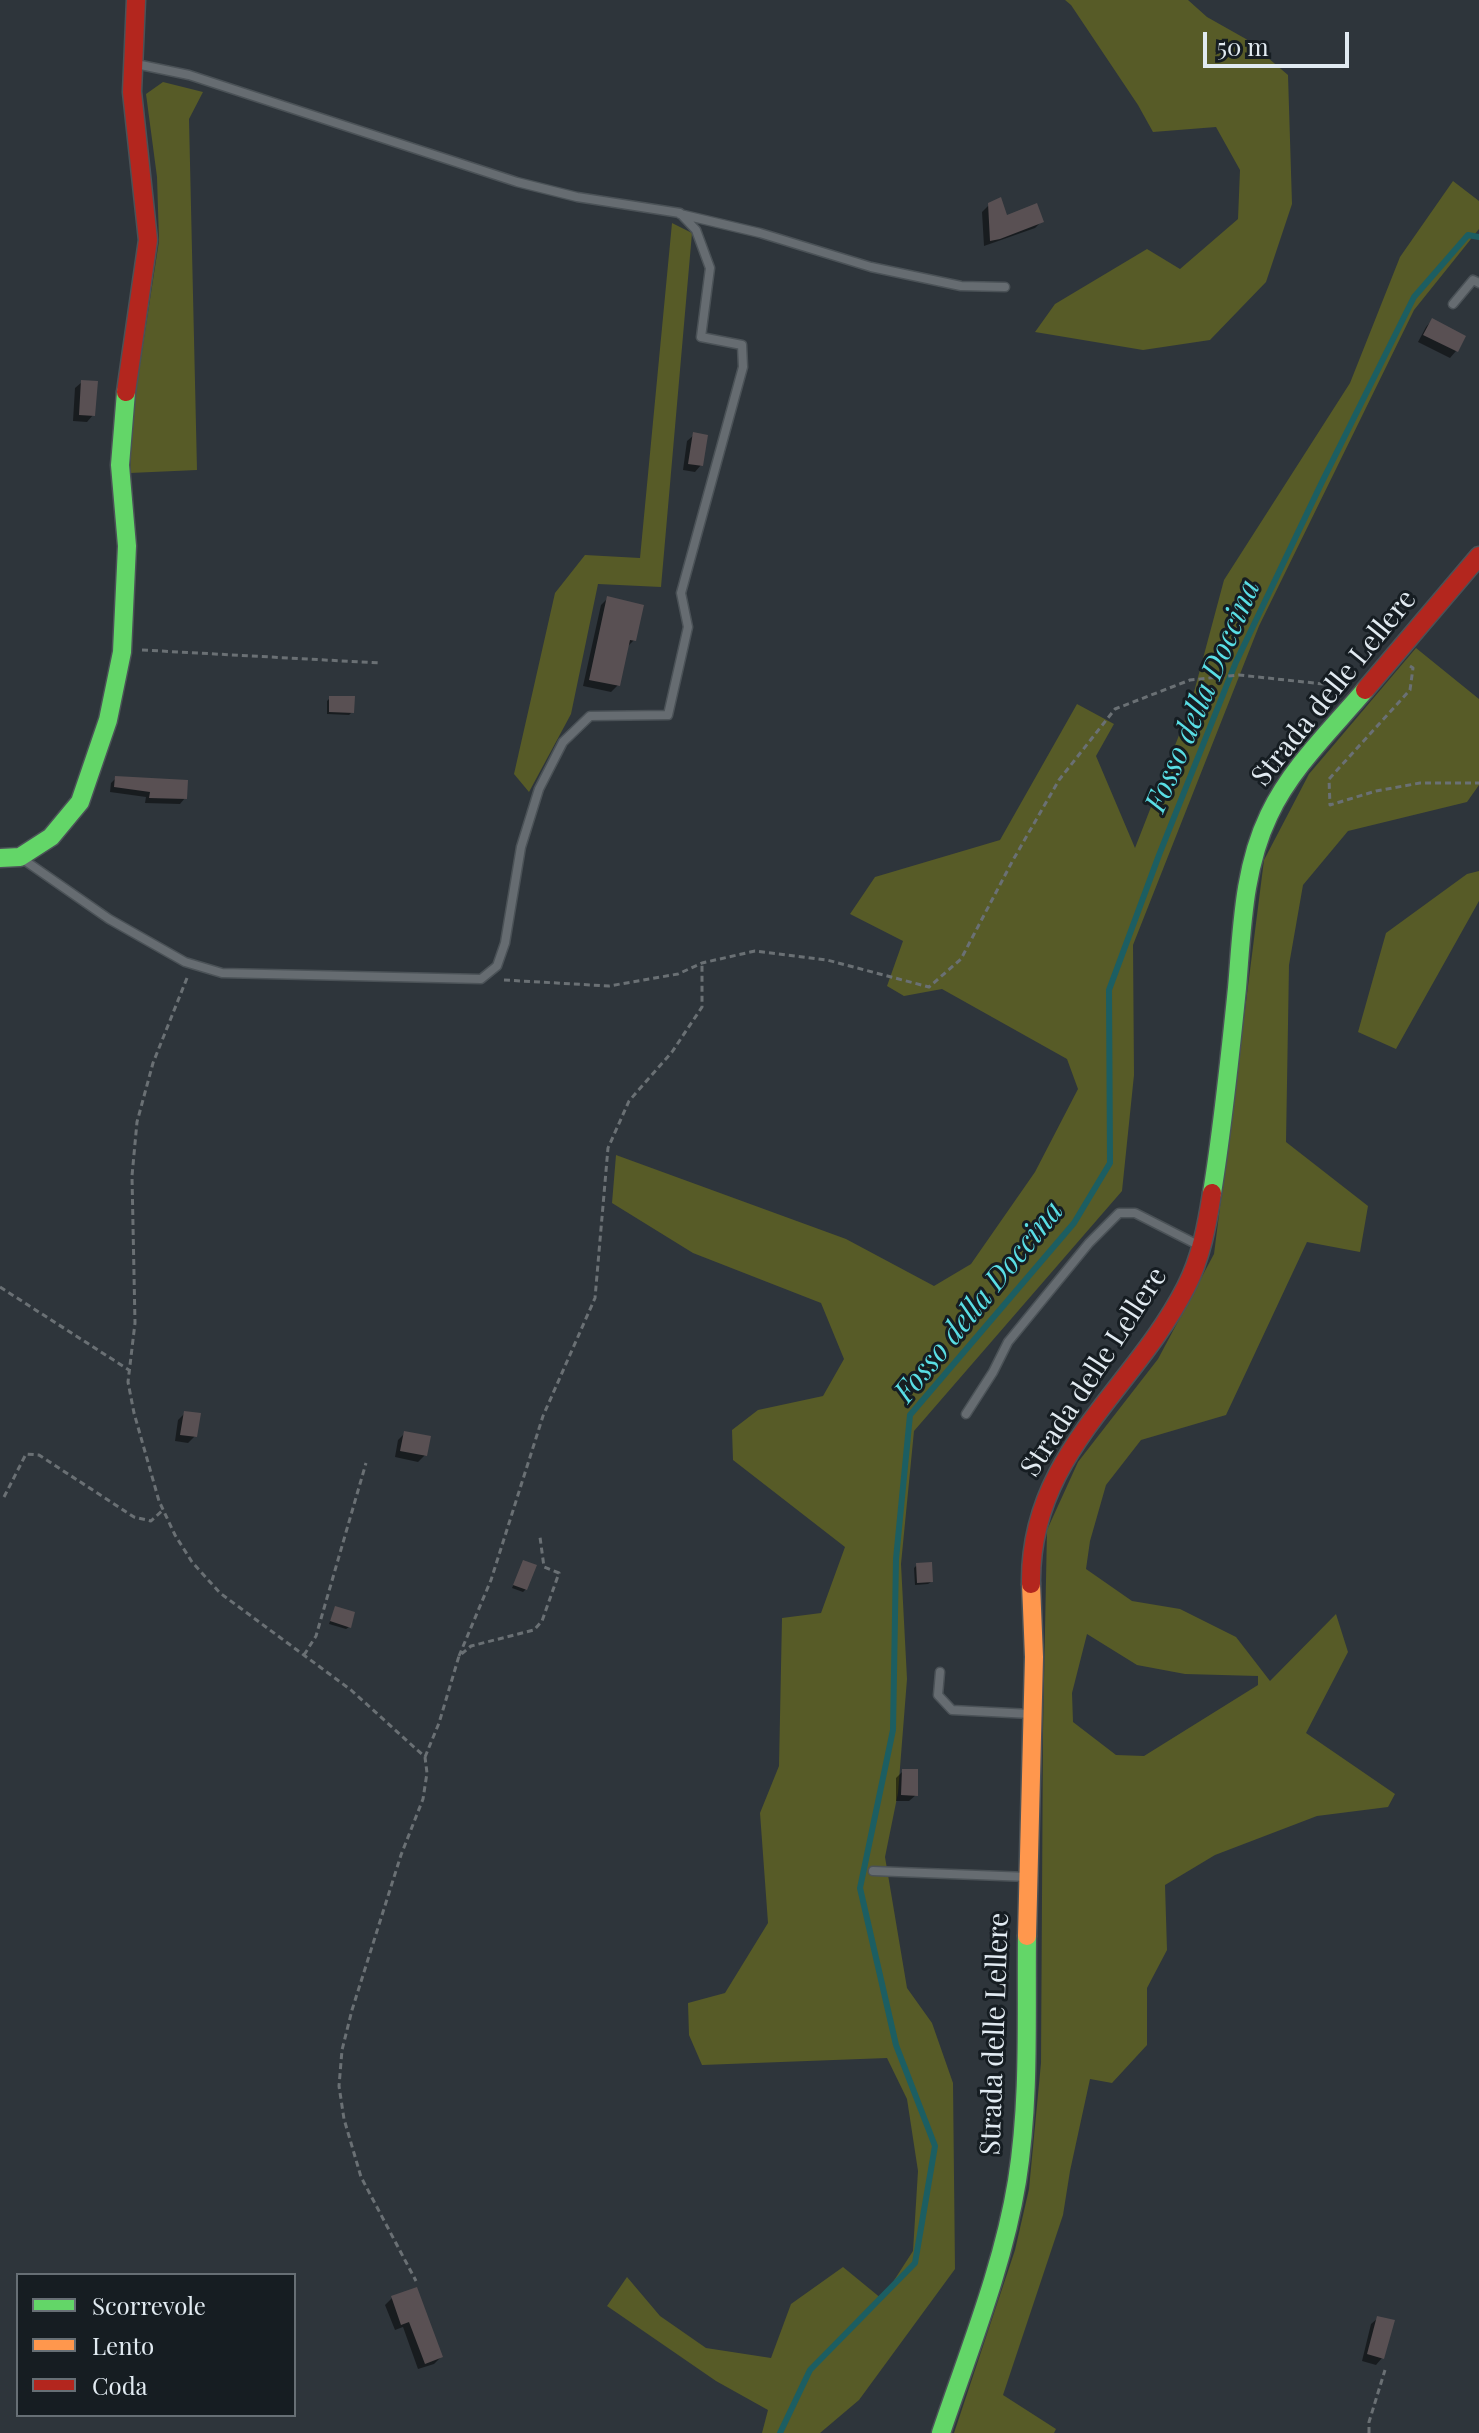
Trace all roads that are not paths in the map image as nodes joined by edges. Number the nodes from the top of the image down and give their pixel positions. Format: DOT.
graph roads {
  1 [pos="136,0"];
  2 [pos="133,64"];
  3 [pos="680,213"];
  4 [pos="1479,283"];
  5 [pos="1005,287"];
  6 [pos="1453,304"];
  7 [pos="1479,556"];
  8 [pos="20,857"];
  9 [pos="0,858"];
  10 [pos="1200,1247"];
  11 [pos="966,1414"];
  12 [pos="940,1672"];
  13 [pos="1032,1714"];
  14 [pos="873,1871"];
  15 [pos="1028,1877"];
  16 [pos="941,2433"];
  1 -- 2 [label="street"];
  2 -- 3 [label="lane"];
  2 -- 8 [label="street"];
  3 -- 5 [label="lane"];
  3 -- 8 [label="lane"];
  4 -- 6 [label="lane"];
  7 -- 10 [label="street, Strada delle Lellere"];
  8 -- 9 [label="street"];
  10 -- 11 [label="lane"];
  10 -- 13 [label="street, Strada delle Lellere"];
  12 -- 13 [label="lane"];
  13 -- 15 [label="street, Strada delle Lellere"];
  14 -- 15 [label="lane"];
  15 -- 16 [label="street, Strada delle Lellere"];
}
